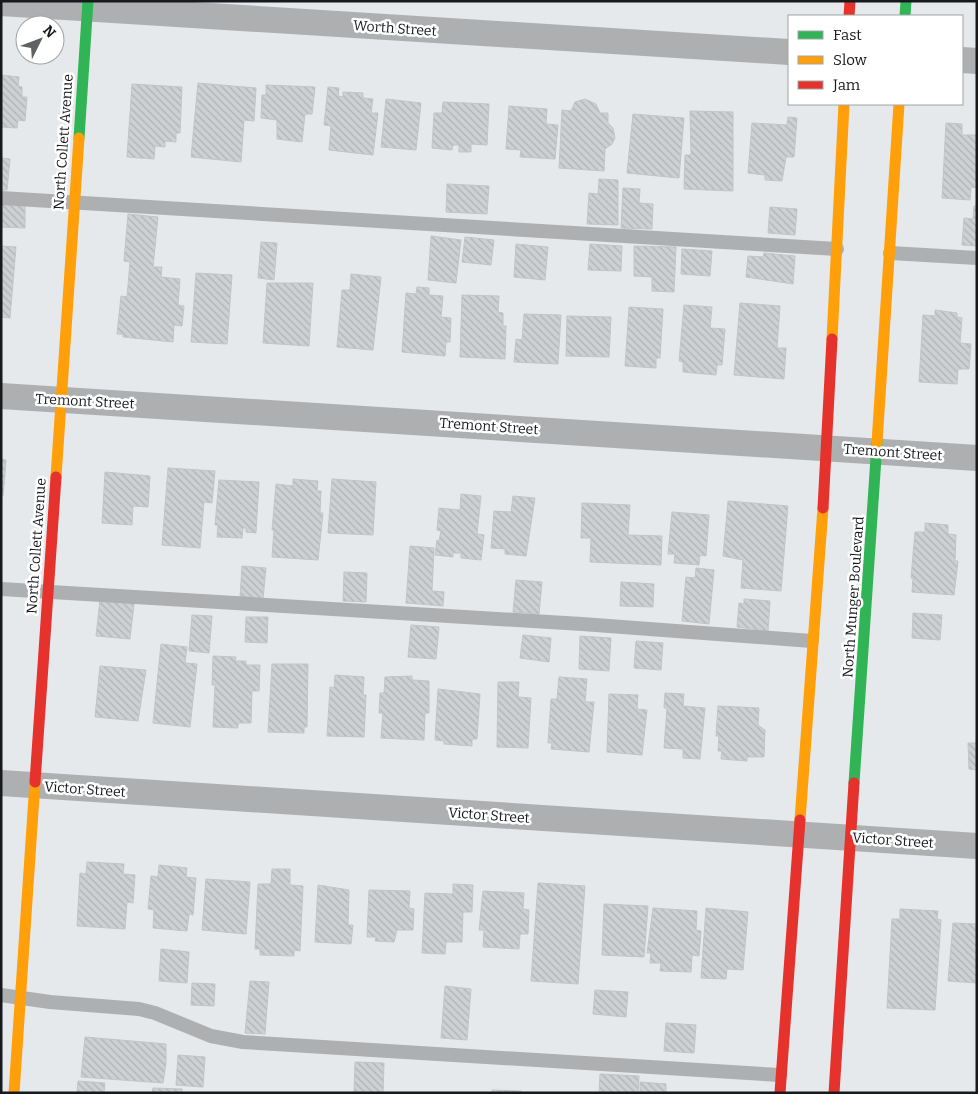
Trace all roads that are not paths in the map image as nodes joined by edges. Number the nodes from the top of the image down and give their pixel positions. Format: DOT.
graph roads {
  1 [pos="850,1"];
  2 [pos="906,1"];
  3 [pos="1,3"];
  4 [pos="88,5"];
  5 [pos="849,15"];
  6 [pos="905,15"];
  7 [pos="788,52"];
  8 [pos="963,60"];
  9 [pos="977,61"];
  10 [pos="844,105"];
  11 [pos="899,105"];
  12 [pos="1,198"];
  13 [pos="73,203"];
  14 [pos="837,249"];
  15 [pos="890,253"];
  16 [pos="977,258"];
  17 [pos="1,396"];
  18 [pos="62,400"];
  19 [pos="827,447"];
  20 [pos="878,451"];
  21 [pos="977,458"];
  22 [pos="1,589"];
  23 [pos="48,592"];
  24 [pos="812,642"];
  25 [pos="1,783"];
  26 [pos="34,785"];
  27 [pos="798,834"];
  28 [pos="851,837"];
  29 [pos="977,846"];
  30 [pos="1,995"];
  31 [pos="21,998"];
  32 [pos="780,1075"];
  33 [pos="14,1093"];
  34 [pos="780,1093"];
  35 [pos="834,1093"];
  1 -- 5 [label="main road"];
  2 -- 6 [label="main road"];
  3 -- 4 [label="street, Worth Street"];
  4 -- 7 [label="street, Worth Street"];
  4 -- 13 [label="main road, North Collett Avenue"];
  8 -- 9 [label="street"];
  10 -- 14 [label="main road"];
  11 -- 15 [label="main road, North Munger Boulevard"];
  12 -- 13 [label="lane"];
  13 -- 14 [label="lane"];
  13 -- 18 [label="main road, North Collett Avenue"];
  14 -- 19 [label="main road"];
  15 -- 16 [label="lane"];
  15 -- 20 [label="main road, North Munger Boulevard"];
  17 -- 18 [label="street, Tremont Street"];
  18 -- 19 [label="street, Tremont Street"];
  18 -- 23 [label="main road, North Collett Avenue"];
  19 -- 20 [label="street, Tremont Street"];
  19 -- 24 [label="main road"];
  20 -- 21 [label="street, Tremont Street"];
  20 -- 28 [label="main road, North Munger Boulevard"];
  22 -- 23 [label="lane"];
  23 -- 24 [label="lane"];
  23 -- 26 [label="main road, North Collett Avenue"];
  24 -- 27 [label="main road"];
  25 -- 26 [label="street, Victor Street"];
  26 -- 27 [label="street, Victor Street"];
  26 -- 31 [label="main road, North Collett Avenue"];
  27 -- 28 [label="street, Victor Street"];
  27 -- 32 [label="main road"];
  28 -- 29 [label="street, Victor Street"];
  28 -- 35 [label="main road, North Munger Boulevard"];
  30 -- 31 [label="lane"];
  31 -- 32 [label="lane"];
  31 -- 33 [label="main road, North Collett Avenue"];
  32 -- 34 [label="main road"];
}
